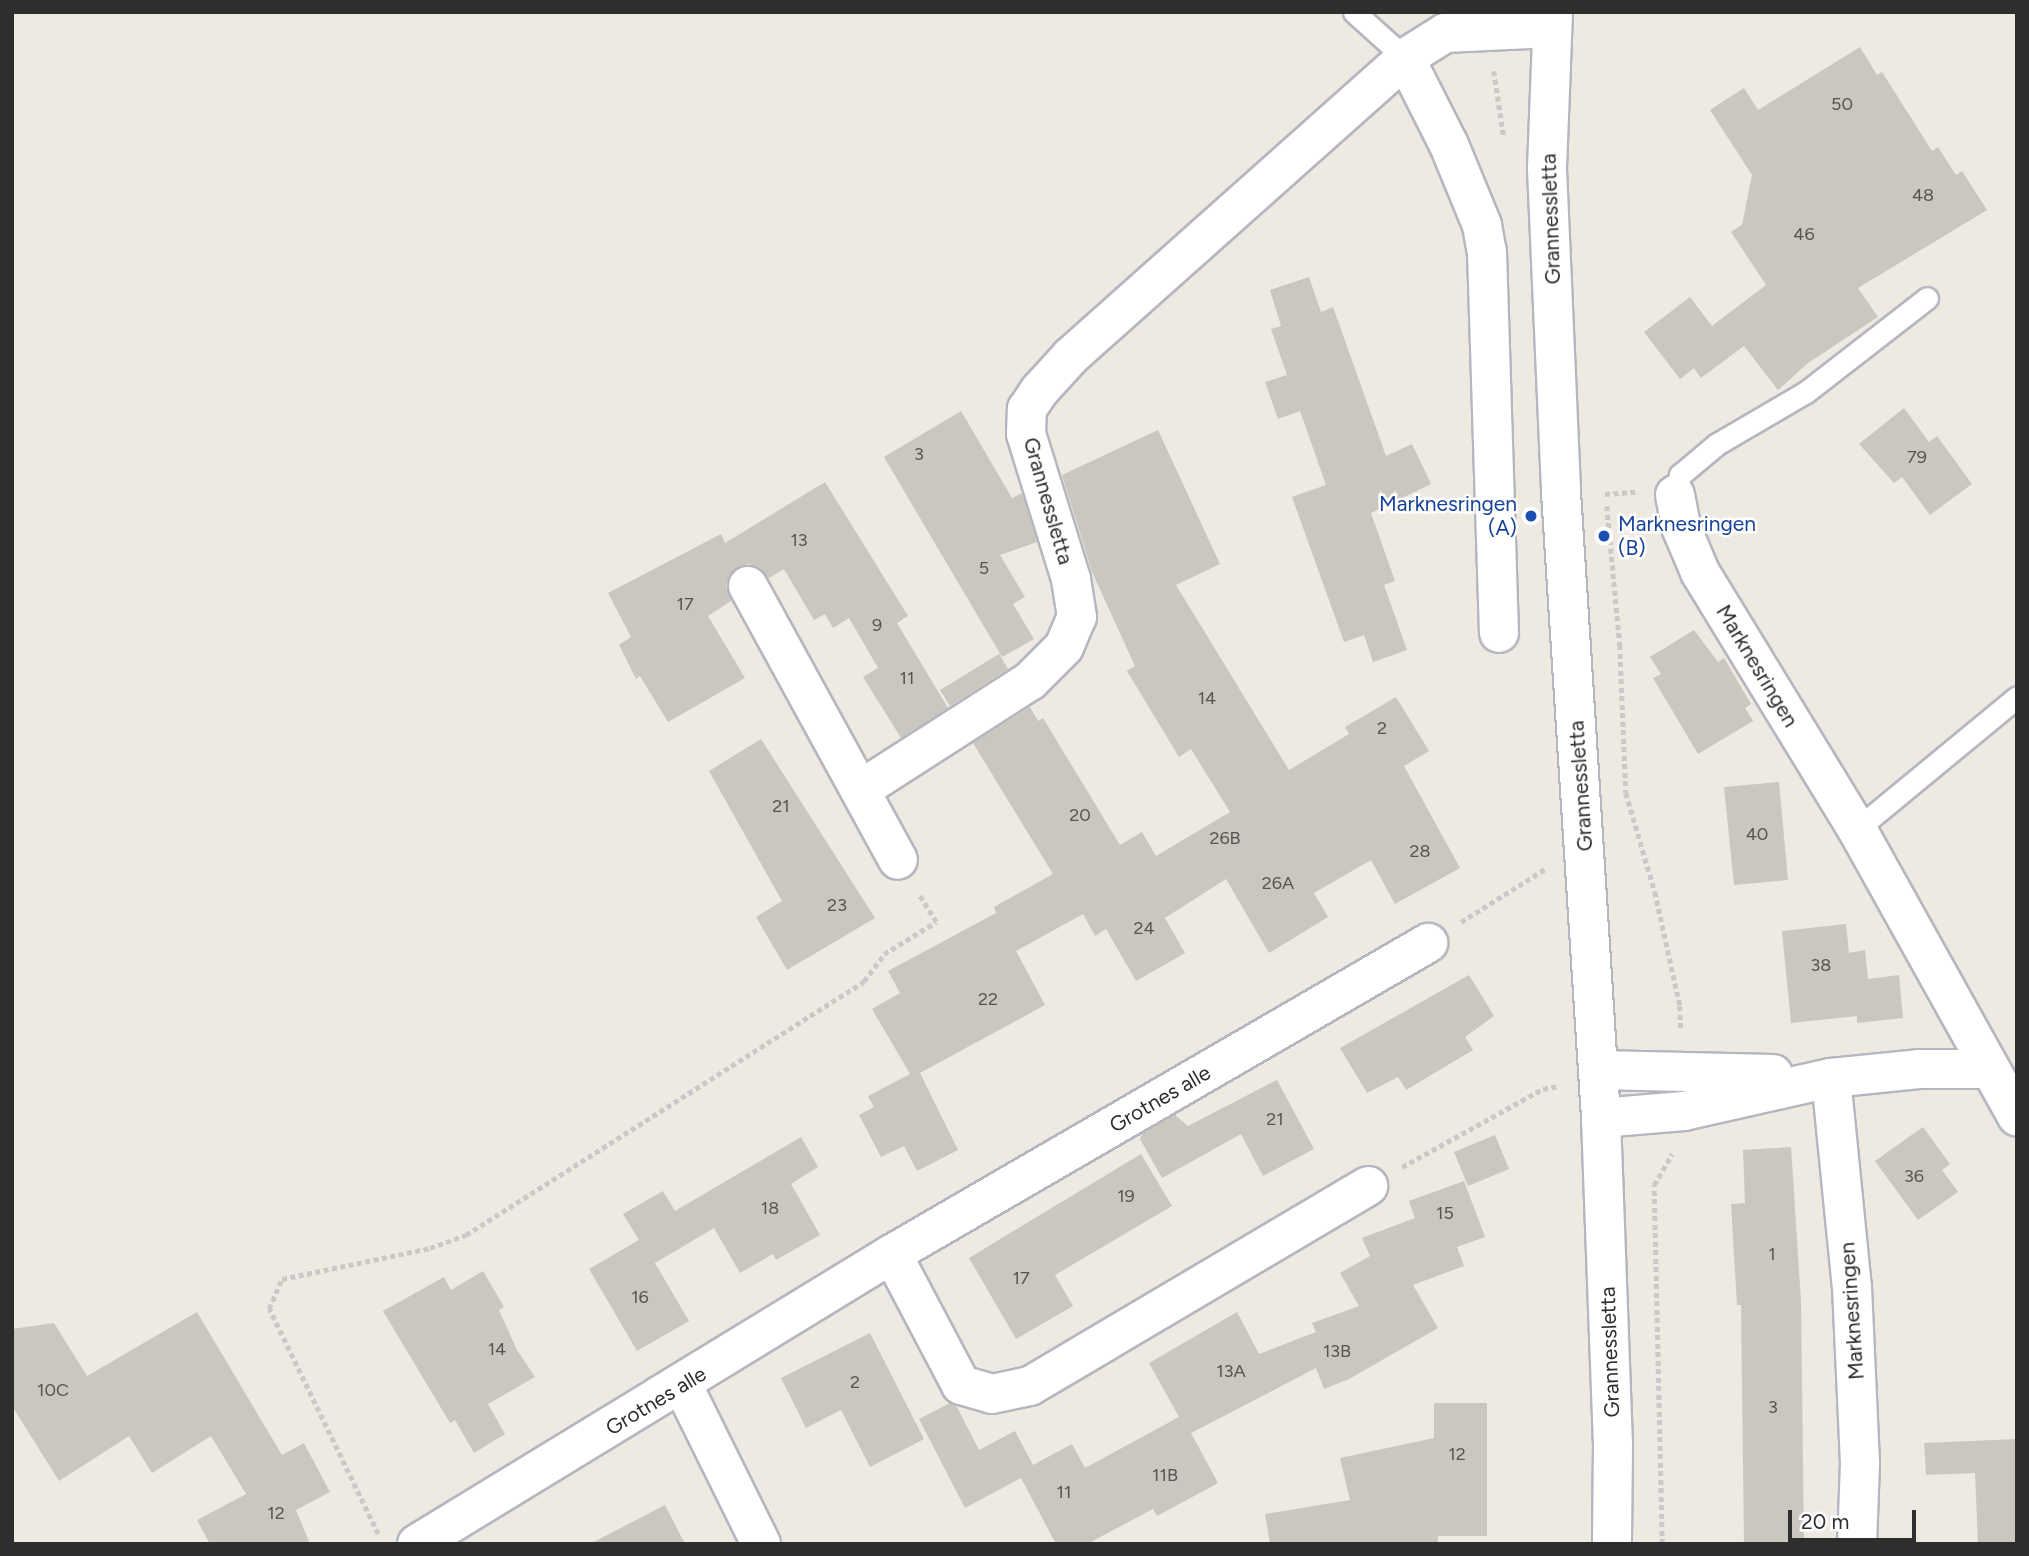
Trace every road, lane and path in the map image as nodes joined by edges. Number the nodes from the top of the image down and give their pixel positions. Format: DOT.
graph roads {
  1 [pos="1354,12"];
  2 [pos="1552,20"];
  3 [pos="1405,58"];
  4 [pos="1493,69"];
  5 [pos="1505,146"];
  6 [pos="1927,298"];
  7 [pos="1604,480"];
  8 [pos="1675,495"];
  9 [pos="748,586"];
  10 [pos="1499,633"];
  11 [pos="2017,697"];
  12 [pos="860,790"];
  13 [pos="1857,829"];
  14 [pos="898,860"];
  15 [pos="1556,863"];
  16 [pos="1428,943"];
  17 [pos="1988,1069"];
  18 [pos="1683,1072"];
  19 [pos="1583,1077"];
  20 [pos="1831,1078"];
  21 [pos="1684,1111"];
  22 [pos="2017,1116"];
  23 [pos="1601,1118"];
  24 [pos="1368,1186"];
  25 [pos="892,1254"];
  26 [pos="682,1386"];
  27 [pos="383,1544"];
  28 [pos="417,1544"];
  29 [pos="761,1544"];
  30 [pos="1612,1544"];
  31 [pos="1662,1544"];
  32 [pos="1857,1544"];
  1 -- 3 [label="lane"];
  2 -- 3 [label="street, Grannessletta"];
  2 -- 19 [label="street, Grannessletta"];
  3 -- 10 [label="street"];
  3 -- 12 [label="street, Grannessletta"];
  4 -- 5 [label="path"];
  6 -- 8 [label="lane"];
  7 -- 18 [label="path"];
  8 -- 13 [label="street, Marknesringen"];
  9 -- 12 [label="street"];
  11 -- 13 [label="lane"];
  12 -- 14 [label="street"];
  13 -- 17 [label="street, Marknesringen"];
  14 -- 27 [label="path"];
  15 -- 16 [label="path"];
  16 -- 25 [label="street, Grotnes alle"];
  17 -- 20 [label="street"];
  17 -- 22 [label="street, Marknesringen"];
  18 -- 19 [label="street"];
  18 -- 20 [label="street"];
  19 -- 23 [label="street, Grannessletta"];
  19 -- 24 [label="path"];
  20 -- 21 [label="street"];
  20 -- 32 [label="street, Marknesringen"];
  21 -- 23 [label="street"];
  21 -- 31 [label="path"];
  23 -- 30 [label="street, Grannessletta"];
  24 -- 25 [label="street"];
  25 -- 26 [label="street, Grotnes alle"];
  26 -- 28 [label="street, Grotnes alle"];
  26 -- 29 [label="street"];
}
